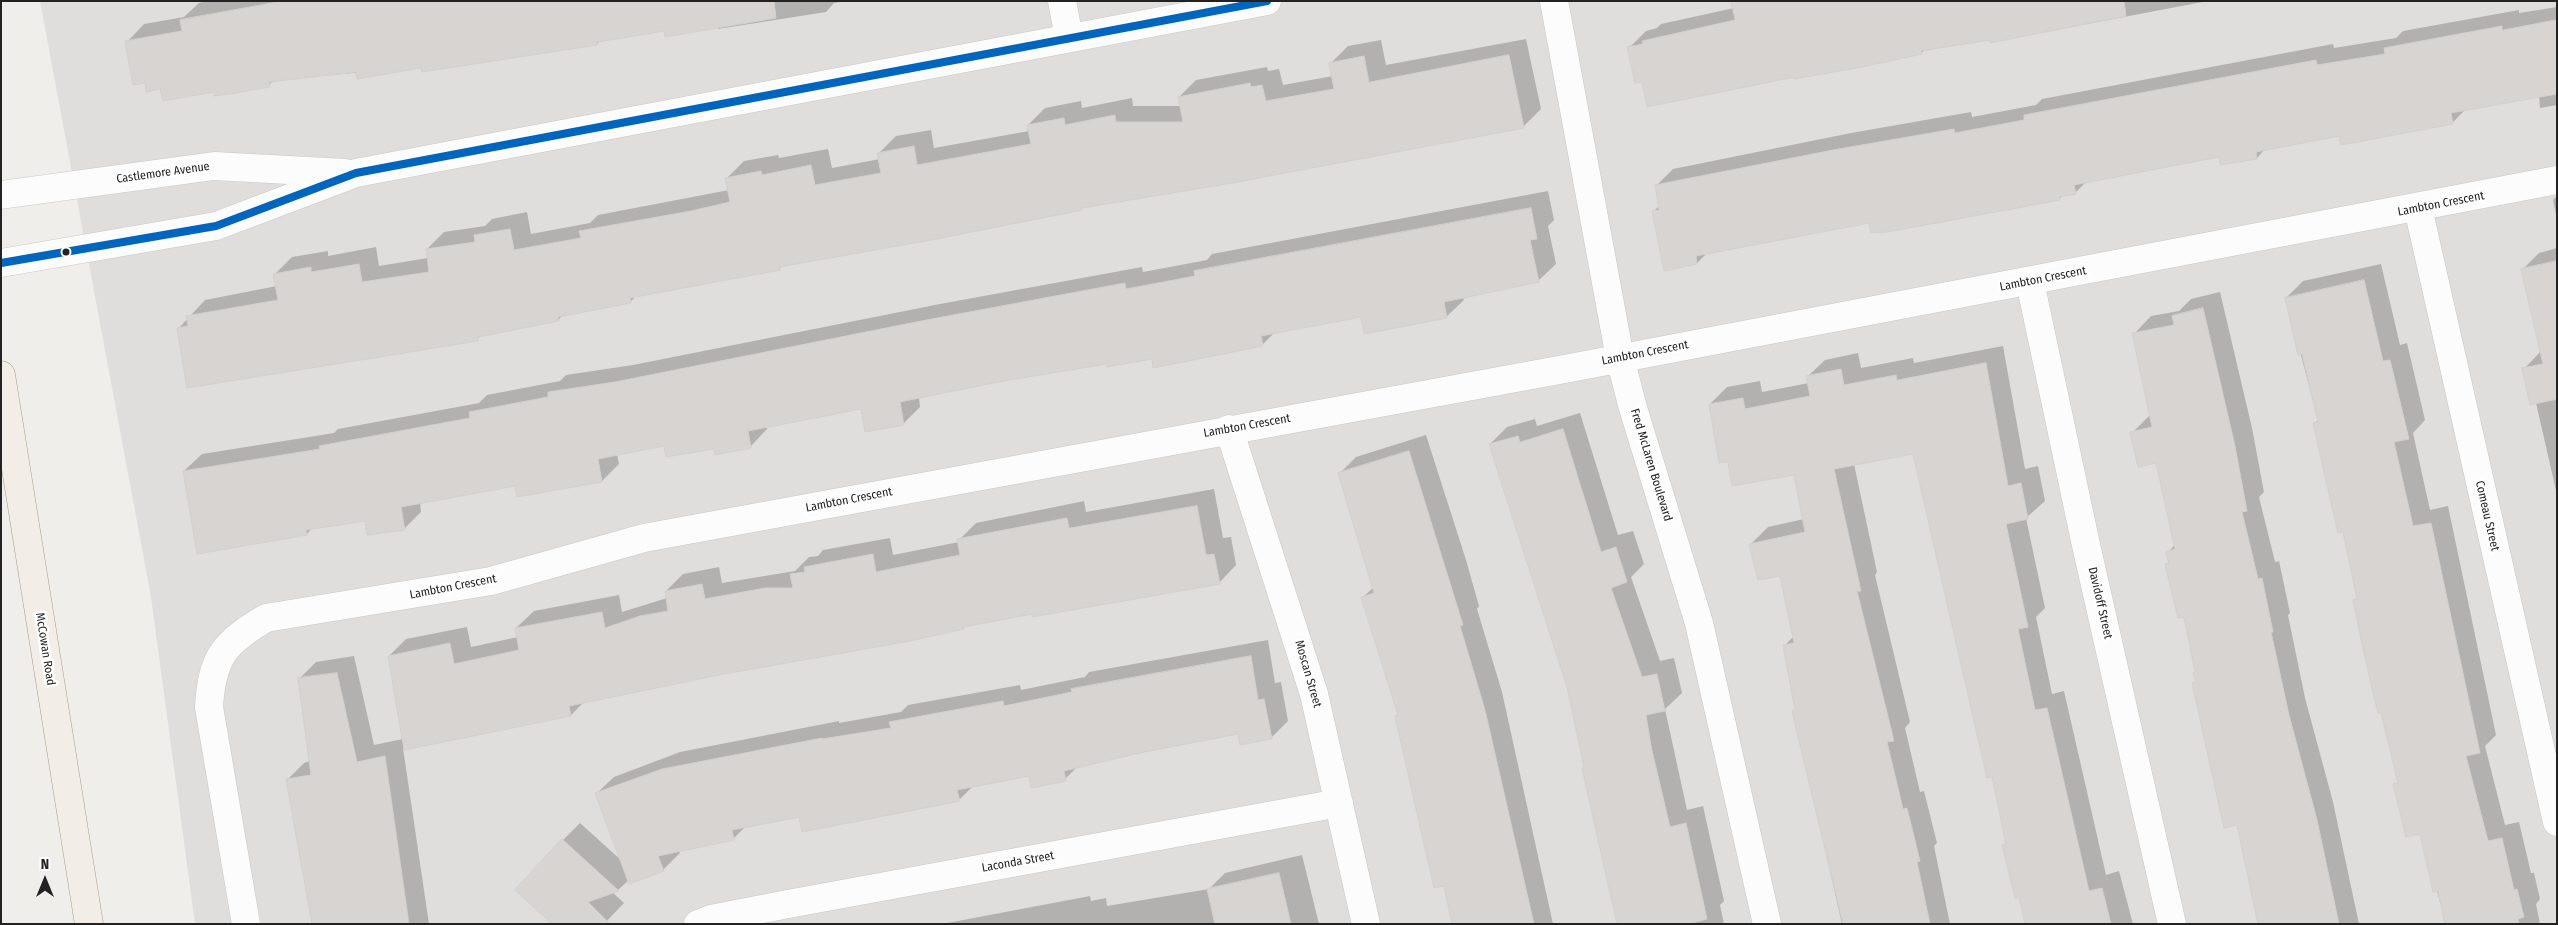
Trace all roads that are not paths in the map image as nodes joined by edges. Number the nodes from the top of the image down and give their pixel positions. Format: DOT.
graph roads {
  1 [pos="1062,1"];
  2 [pos="1267,1"];
  3 [pos="1554,1"];
  4 [pos="1068,38"];
  5 [pos="356,173"];
  6 [pos="2557,180"];
  7 [pos="1,195"];
  8 [pos="2418,208"];
  9 [pos="1,263"];
  10 [pos="2030,282"];
  11 [pos="1620,358"];
  12 [pos="1,375"];
  13 [pos="1229,429"];
  14 [pos="1339,803"];
  15 [pos="2557,822"];
  16 [pos="89,924"];
  17 [pos="246,924"];
  18 [pos="698,924"];
  19 [pos="1366,924"];
  20 [pos="1767,924"];
  21 [pos="2172,924"];
  1 -- 4 [label="street"];
  2 -- 4 [label="street, Castlemore Avenue"];
  3 -- 11 [label="street, Fred McLaren Boulevard"];
  4 -- 5 [label="street, Castlemore Avenue"];
  5 -- 7 [label="street, Castlemore Avenue"];
  5 -- 9 [label="street, Castlemore Avenue"];
  6 -- 8 [label="street, Lambton Crescent"];
  8 -- 10 [label="street, Lambton Crescent"];
  8 -- 15 [label="street, Comeau Street"];
  10 -- 11 [label="street, Lambton Crescent"];
  10 -- 21 [label="street, Davidoff Street"];
  11 -- 13 [label="street, Lambton Crescent"];
  11 -- 20 [label="street, Fred McLaren Boulevard"];
  12 -- 16 [label="main road, McCowan Road"];
  13 -- 14 [label="street, Moscan Street"];
  13 -- 17 [label="street, Lambton Crescent"];
  14 -- 18 [label="street, Laconda Street"];
  14 -- 19 [label="street, Moscan Street"];
}
